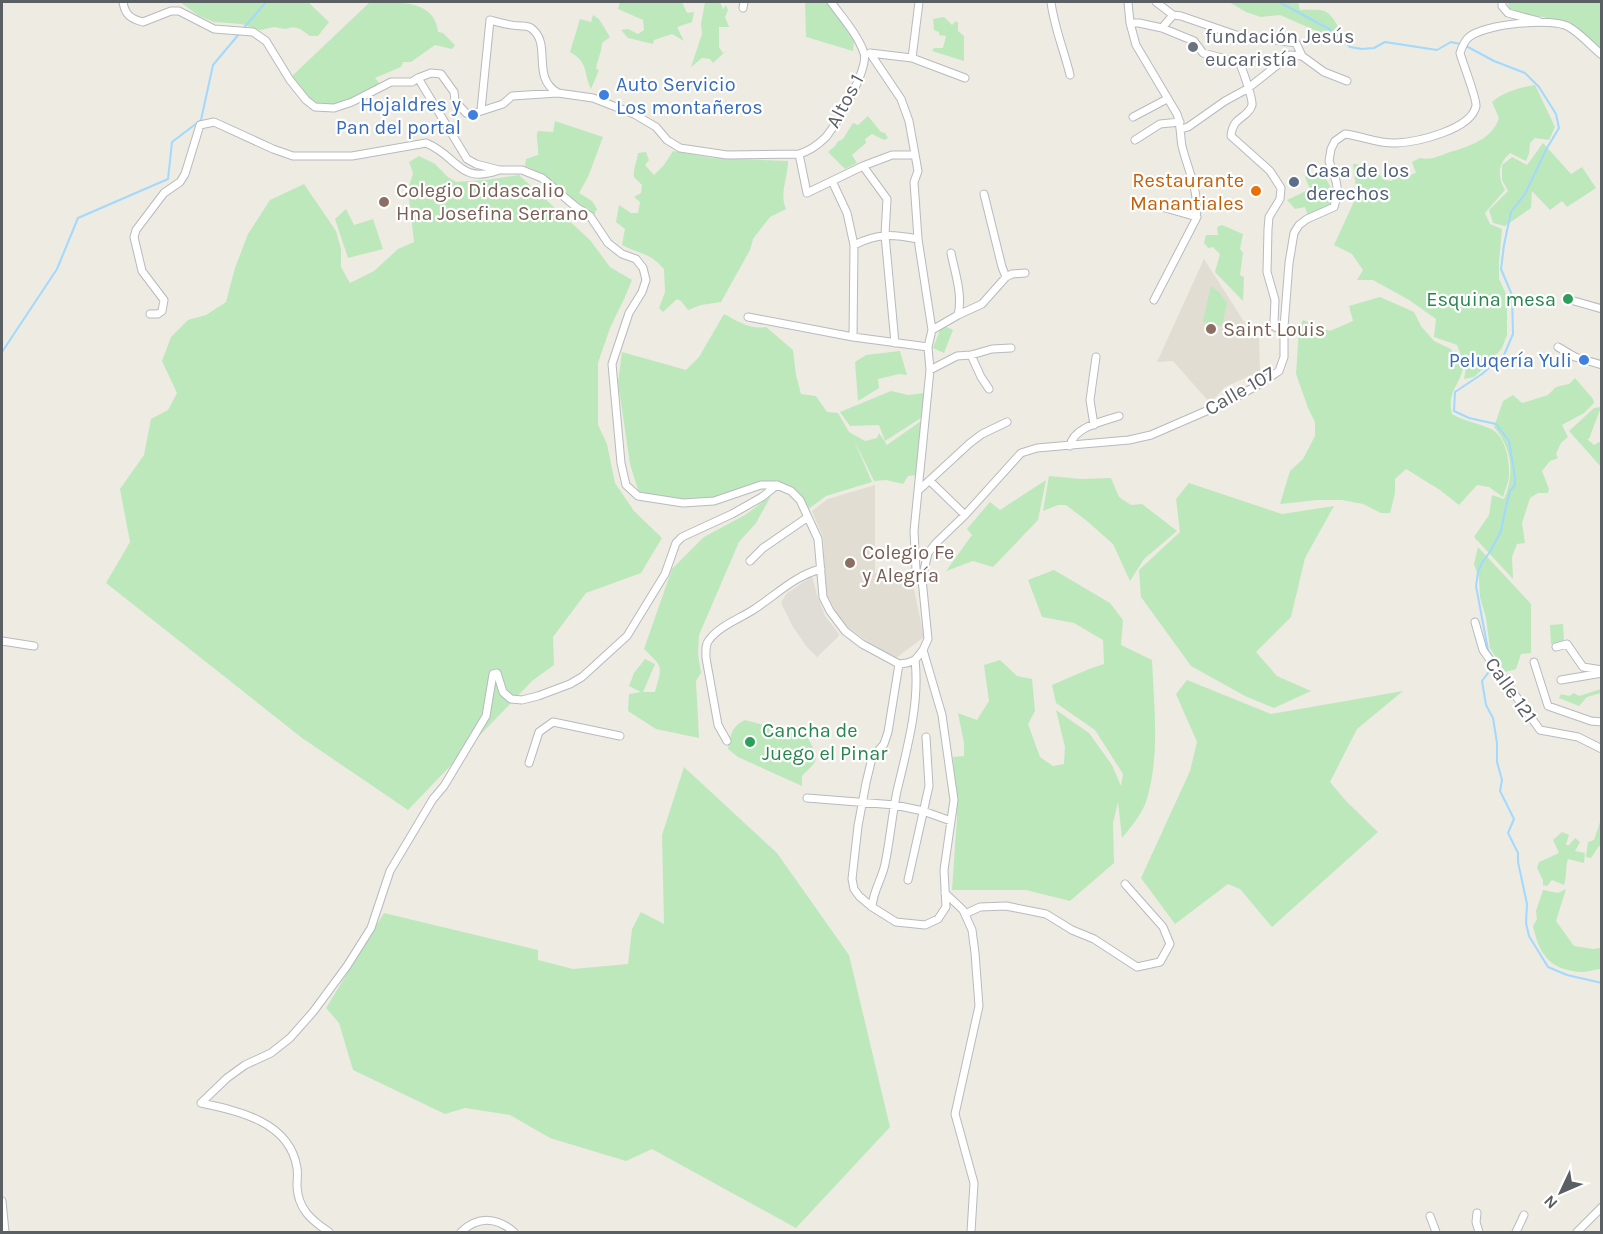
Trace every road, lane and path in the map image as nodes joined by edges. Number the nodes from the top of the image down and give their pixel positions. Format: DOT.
graph roads {
  1 [pos="123,2"];
  2 [pos="831,2"];
  3 [pos="919,2"];
  4 [pos="1051,2"];
  5 [pos="1128,2"];
  6 [pos="1156,2"];
  7 [pos="1502,2"];
  8 [pos="1173,15"];
  9 [pos="1130,23"];
  10 [pos="1544,24"];
  11 [pos="1162,28"];
  12 [pos="867,54"];
  13 [pos="1602,55"];
  14 [pos="1302,56"];
  15 [pos="912,58"];
  16 [pos="1070,75"];
  17 [pos="418,78"];
  18 [pos="966,78"];
  19 [pos="1347,81"];
  20 [pos="1247,89"];
  21 [pos="558,93"];
  22 [pos="1167,99"];
  23 [pos="481,110"];
  24 [pos="1134,117"];
  25 [pos="1180,125"];
  26 [pos="1134,140"];
  27 [pos="799,154"];
  28 [pos="915,155"];
  29 [pos="863,166"];
  30 [pos="499,170"];
  31 [pos="832,181"];
  32 [pos="984,194"];
  33 [pos="1155,205"];
  34 [pos="1197,217"];
  35 [pos="885,235"];
  36 [pos="918,239"];
  37 [pos="854,245"];
  38 [pos="951,253"];
  39 [pos="1025,273"];
  40 [pos="1006,277"];
  41 [pos="1567,299"];
  42 [pos="1154,300"];
  43 [pos="1602,309"];
  44 [pos="150,314"];
  45 [pos="958,315"];
  46 [pos="748,318"];
  47 [pos="1284,327"];
  48 [pos="932,330"];
  49 [pos="853,337"];
  50 [pos="895,343"];
  51 [pos="928,347"];
  52 [pos="1558,347"];
  53 [pos="1011,348"];
  54 [pos="971,355"];
  55 [pos="1096,357"];
  56 [pos="1602,365"];
  57 [pos="930,370"];
  58 [pos="989,389"];
  59 [pos="1119,416"];
  60 [pos="1007,422"];
  61 [pos="1094,425"];
  62 [pos="1070,446"];
  63 [pos="930,481"];
  64 [pos="777,485"];
  65 [pos="919,490"];
  66 [pos="965,515"];
  67 [pos="808,517"];
  68 [pos="750,561"];
  69 [pos="821,569"];
  70 [pos="922,579"];
  71 [pos="1475,622"];
  72 [pos="2,641"];
  73 [pos="34,646"];
  74 [pos="1556,647"];
  75 [pos="923,650"];
  76 [pos="915,660"];
  77 [pos="1534,662"];
  78 [pos="899,664"];
  79 [pos="1602,671"];
  80 [pos="1561,680"];
  81 [pos="1602,722"];
  82 [pos="620,736"];
  83 [pos="926,737"];
  84 [pos="727,741"];
  85 [pos="1602,749"];
  86 [pos="530,763"];
  87 [pos="807,798"];
  88 [pos="863,801"];
  89 [pos="895,805"];
  90 [pos="923,811"];
  91 [pos="951,821"];
  92 [pos="908,880"];
  93 [pos="1125,884"];
  94 [pos="945,893"];
  95 [pos="872,907"];
  96 [pos="965,914"];
  97 [pos="2,1201"];
  98 [pos="1602,1207"];
  99 [pos="1477,1213"];
  100 [pos="1524,1215"];
  101 [pos="1430,1216"];
  102 [pos="5,1233"];
  103 [pos="329,1233"];
  104 [pos="461,1233"];
  105 [pos="514,1233"];
  106 [pos="971,1233"];
  107 [pos="1436,1233"];
  108 [pos="1479,1233"];
  109 [pos="1516,1233"];
  110 [pos="1577,1233"];
  1 -- 17 [label="street"];
  2 -- 12 [label="street, Altos 1"];
  3 -- 15 [label="street"];
  4 -- 16 [label="street"];
  5 -- 9 [label="street"];
  6 -- 8 [label="street"];
  7 -- 10 [label="street"];
  8 -- 11 [label="street"];
  8 -- 14 [label="street"];
  9 -- 11 [label="street"];
  9 -- 22 [label="street"];
  10 -- 13 [label="street"];
  10 -- 47 [label="street, Calle 107"];
  11 -- 20 [label="street"];
  12 -- 15 [label="street"];
  12 -- 27 [label="street, Altos 1"];
  12 -- 28 [label="street"];
  14 -- 19 [label="street"];
  14 -- 20 [label="street"];
  15 -- 18 [label="street"];
  17 -- 23 [label="street"];
  17 -- 30 [label="street"];
  20 -- 25 [label="street"];
  20 -- 47 [label="street"];
  21 -- 23 [label="street"];
  21 -- 23 [label="street"];
  21 -- 27 [label="street"];
  22 -- 24 [label="street"];
  22 -- 25 [label="street"];
  25 -- 26 [label="street"];
  25 -- 34 [label="street"];
  27 -- 31 [label="street"];
  28 -- 29 [label="street"];
  28 -- 36 [label="street"];
  29 -- 31 [label="street"];
  29 -- 35 [label="street"];
  30 -- 44 [label="street"];
  30 -- 64 [label="street"];
  31 -- 37 [label="street"];
  32 -- 40 [label="street"];
  33 -- 34 [label="street"];
  34 -- 42 [label="street"];
  35 -- 36 [label="street"];
  35 -- 37 [label="street"];
  35 -- 50 [label="street"];
  36 -- 48 [label="street"];
  37 -- 49 [label="street"];
  38 -- 45 [label="street"];
  39 -- 40 [label="street"];
  40 -- 45 [label="street"];
  41 -- 43 [label="street"];
  45 -- 48 [label="street"];
  46 -- 49 [label="street"];
  47 -- 62 [label="street, Calle 107"];
  48 -- 51 [label="street"];
  49 -- 50 [label="street"];
  50 -- 51 [label="street"];
  51 -- 57 [label="street"];
  52 -- 56 [label="street"];
  53 -- 54 [label="street"];
  54 -- 57 [label="street"];
  54 -- 58 [label="street"];
  55 -- 61 [label="street"];
  57 -- 65 [label="street"];
  59 -- 61 [label="street"];
  60 -- 63 [label="street"];
  61 -- 62 [label="street"];
  62 -- 66 [label="street, Calle 107"];
  63 -- 65 [label="street"];
  63 -- 66 [label="street"];
  64 -- 67 [label="street"];
  64 -- 103 [label="street"];
  65 -- 70 [label="street"];
  66 -- 70 [label="street, Calle 107"];
  67 -- 68 [label="street"];
  67 -- 69 [label="street"];
  69 -- 78 [label="street"];
  69 -- 84 [label="street"];
  70 -- 75 [label="street"];
  71 -- 85 [label="street, Calle 121"];
  72 -- 73 [label="street"];
  74 -- 79 [label="street"];
  75 -- 76 [label="street"];
  75 -- 91 [label="street"];
  76 -- 78 [label="street"];
  76 -- 89 [label="street"];
  77 -- 81 [label="street"];
  78 -- 88 [label="street"];
  79 -- 80 [label="street"];
  82 -- 86 [label="street"];
  83 -- 90 [label="street"];
  87 -- 88 [label="street"];
  88 -- 89 [label="street"];
  88 -- 95 [label="street"];
  89 -- 90 [label="street"];
  89 -- 95 [label="street"];
  90 -- 91 [label="street"];
  90 -- 92 [label="street"];
  91 -- 94 [label="street"];
  93 -- 96 [label="street"];
  94 -- 95 [label="street"];
  94 -- 96 [label="street"];
  96 -- 106 [label="street"];
  97 -- 102 [label="street"];
  98 -- 110 [label="street"];
  99 -- 108 [label="street"];
  100 -- 109 [label="street"];
  101 -- 107 [label="street"];
  104 -- 105 [label="street"];
}
